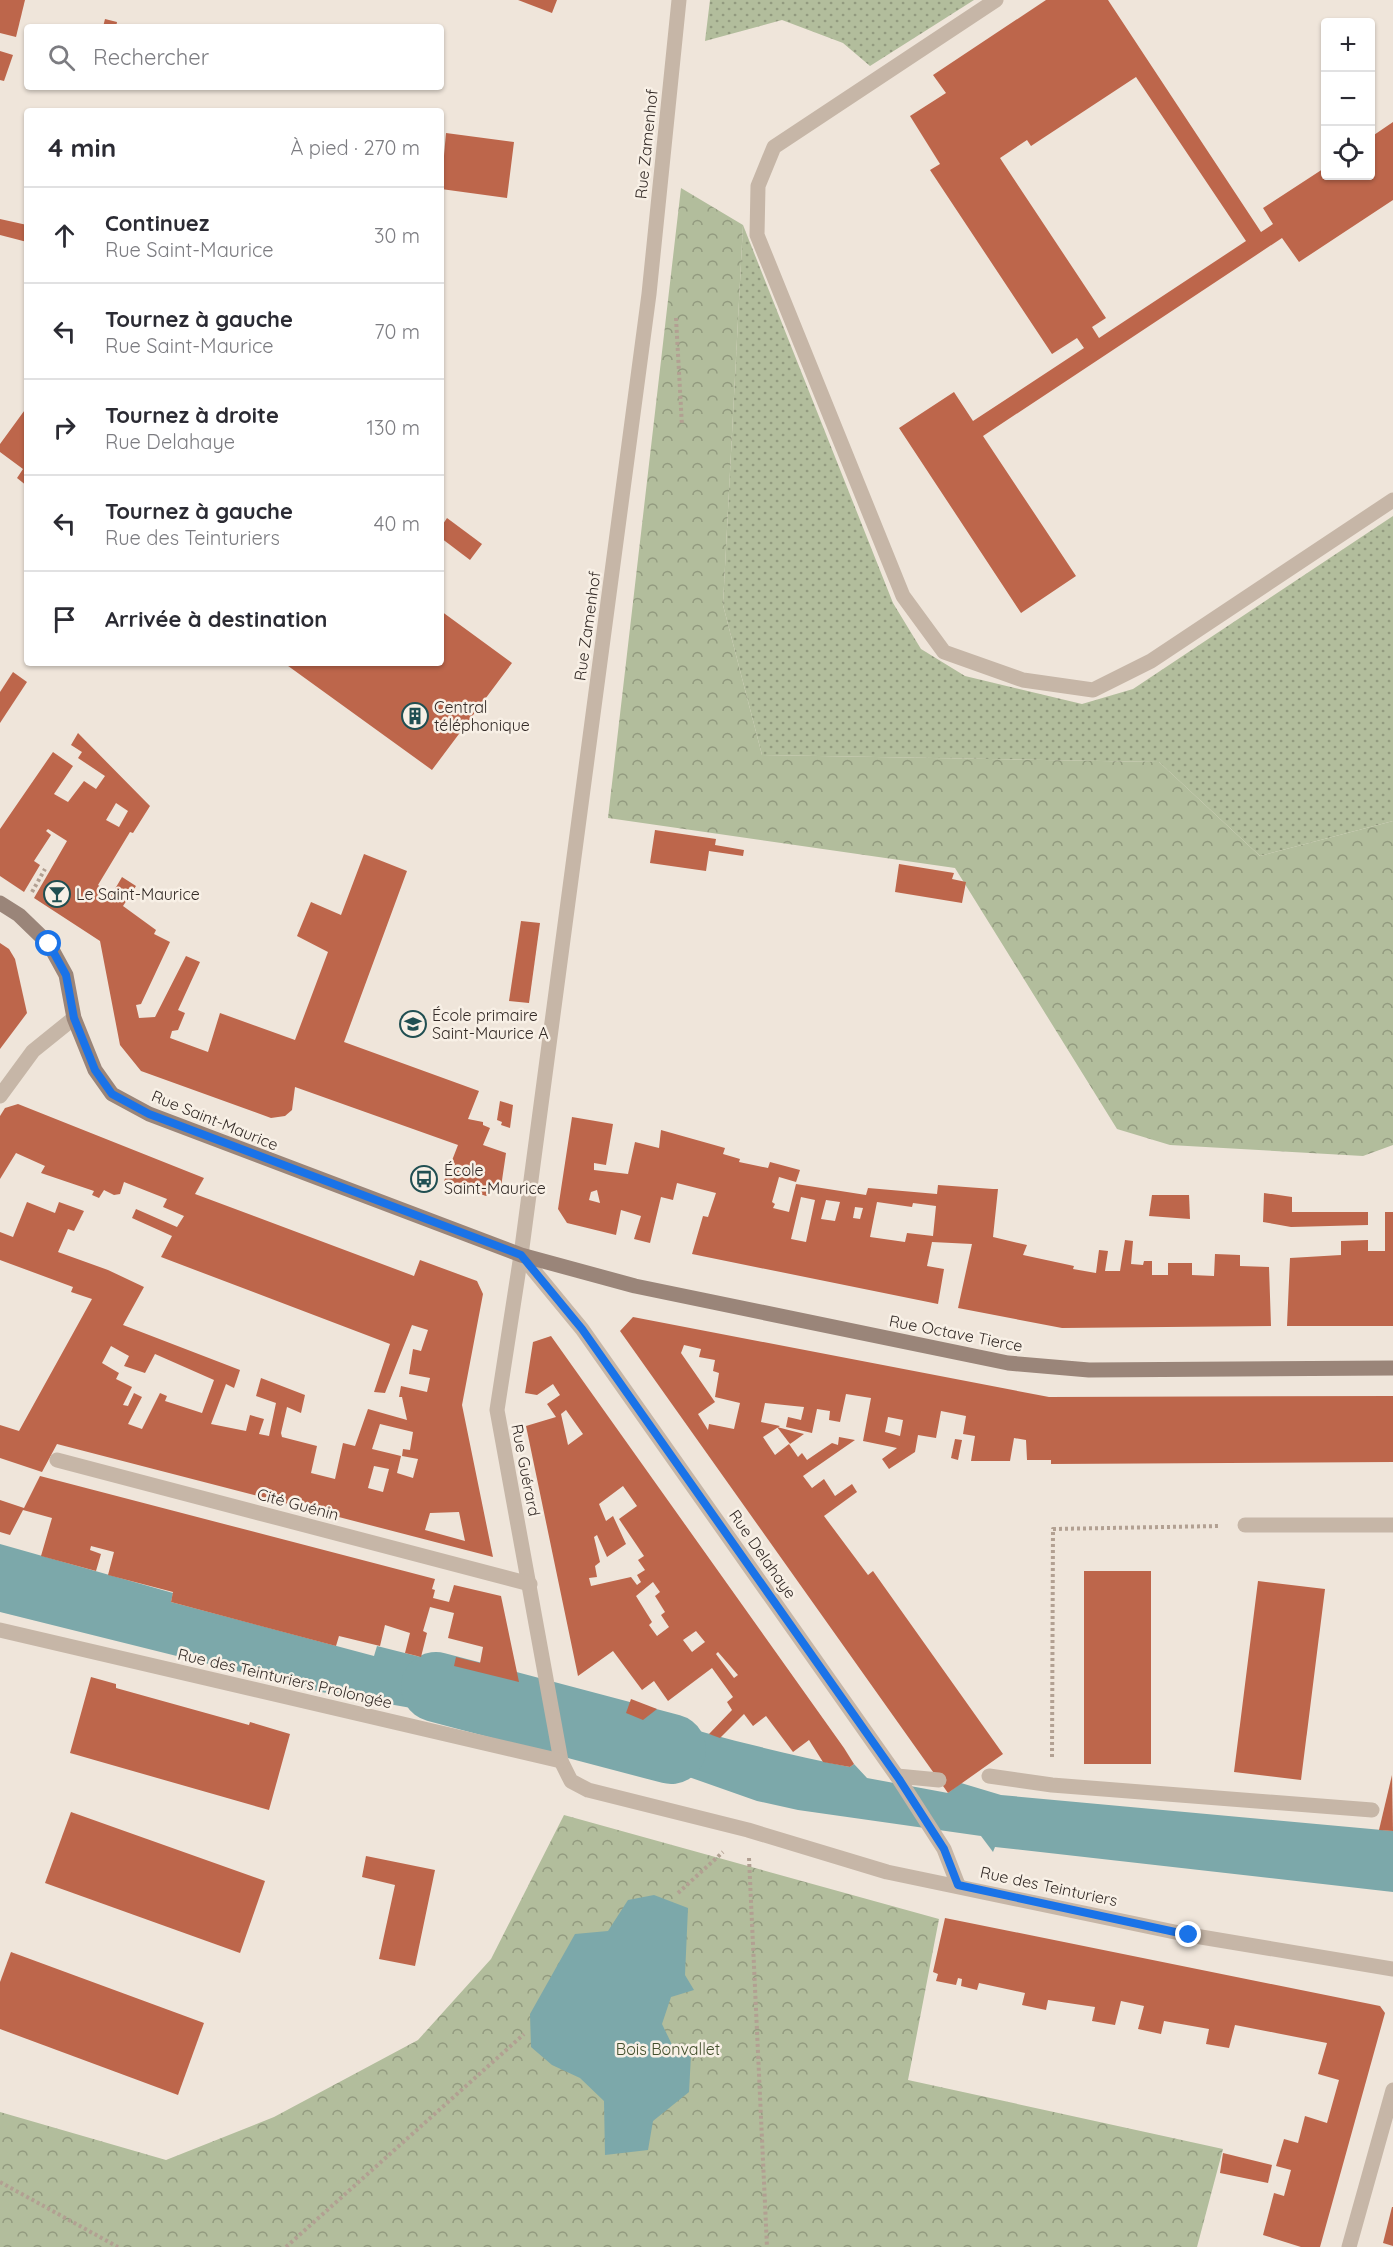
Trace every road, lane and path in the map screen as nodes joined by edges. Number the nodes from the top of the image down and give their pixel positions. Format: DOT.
graph roads {
  1 [pos="679,0"];
  2 [pos="996,0"];
  3 [pos="1393,500"];
  4 [pos="0,903"];
  5 [pos="74,1018"];
  6 [pos="0,1096"];
  7 [pos="521,1255"];
  8 [pos="1393,1368"];
  9 [pos="57,1460"];
  10 [pos="1393,1525"];
  11 [pos="1245,1526"];
  12 [pos="530,1584"];
  13 [pos="6,1632"];
  14 [pos="555,1740"];
  15 [pos="561,1761"];
  16 [pos="989,1776"];
  17 [pos="898,1777"];
  18 [pos="939,1780"];
  19 [pos="1052,1785"];
  20 [pos="1372,1810"];
  21 [pos="748,1830"];
  22 [pos="958,1885"];
  23 [pos="678,1893"];
  24 [pos="1393,1969"];
  25 [pos="524,2034"];
  26 [pos="1393,2090"];
  27 [pos="0,2182"];
  28 [pos="118,2247"];
  29 [pos="286,2247"];
  30 [pos="767,2247"];
  31 [pos="1349,2247"];
  1 -- 7 [label="street, Rue Zamenhof"];
  2 -- 3 [label="street"];
  4 -- 5 [label="street, Rue Saint-Maurice"];
  5 -- 6 [label="street"];
  5 -- 7 [label="street, Rue Saint-Maurice"];
  7 -- 8 [label="street, Rue Octave Tierce"];
  7 -- 12 [label="street, Rue Guérard"];
  7 -- 17 [label="street, Rue Delahaye"];
  9 -- 12 [label="street, Cité Guénin"];
  10 -- 11 [label="street"];
  11 -- 19 [label="path"];
  12 -- 14 [label="street, Rue Guérard"];
  13 -- 15 [label="street, Rue des Teinturiers Prolongée"];
  14 -- 15 [label="street, Rue des Teinturiers"];
  15 -- 21 [label="street, Rue des Teinturiers"];
  16 -- 19 [label="street"];
  17 -- 18 [label="street"];
  17 -- 22 [label="street, Rue Delahaye"];
  19 -- 20 [label="street"];
  21 -- 22 [label="street, Rue des Teinturiers"];
  21 -- 23 [label="path"];
  21 -- 30 [label="path"];
  22 -- 24 [label="street, Rue des Teinturiers"];
  25 -- 29 [label="path"];
  26 -- 31 [label="street"];
  27 -- 28 [label="path"];
}
